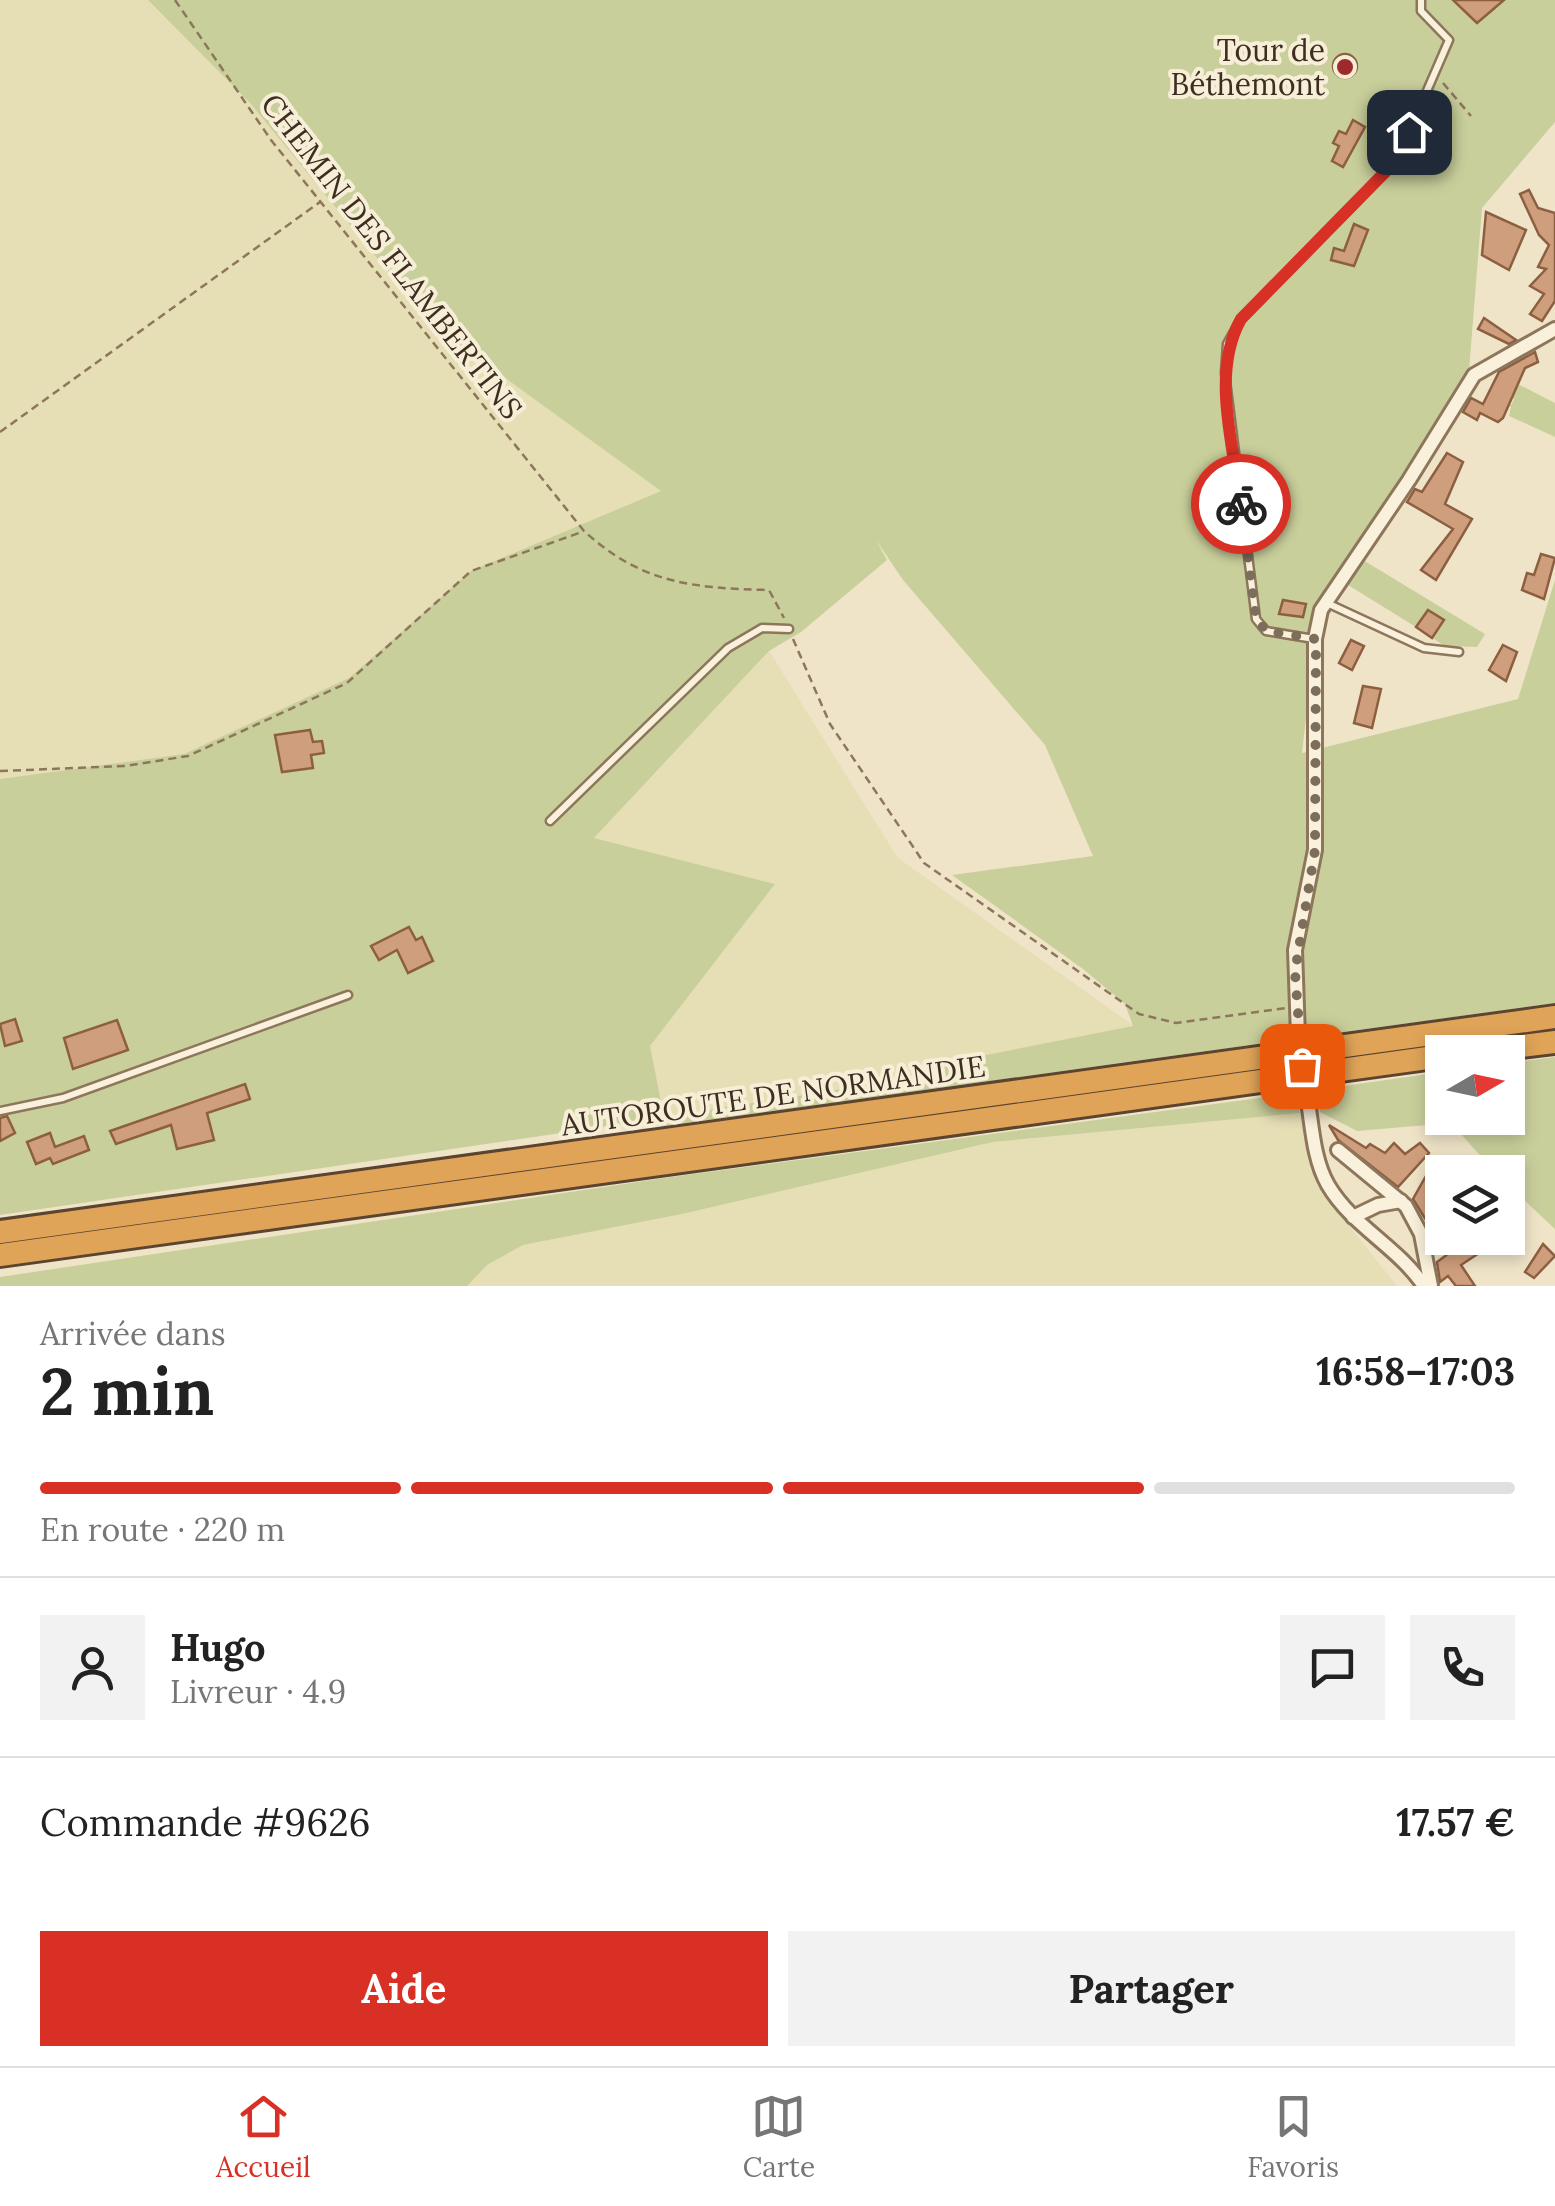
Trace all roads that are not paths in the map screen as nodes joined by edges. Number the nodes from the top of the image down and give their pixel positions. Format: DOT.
graph roads {
  1 [pos="1421,0"];
  2 [pos="1397,160"];
  3 [pos="1408,168"];
  4 [pos="1555,329"];
  5 [pos="1326,602"];
  6 [pos="788,629"];
  7 [pos="1316,639"];
  8 [pos="1459,652"];
  9 [pos="550,822"];
  10 [pos="348,995"];
  11 [pos="1555,1017"];
  12 [pos="1555,1042"];
  13 [pos="1525,1046"];
  14 [pos="1425,1058"];
  15 [pos="0,1111"];
  16 [pos="1338,1150"];
  17 [pos="1401,1201"];
  18 [pos="1353,1217"];
  19 [pos="0,1232"];
  20 [pos="0,1254"];
  21 [pos="1428,1286"];
  1 -- 2 [label="lane"];
  2 -- 3 [label="lane"];
  2 -- 7 [label="lane"];
  4 -- 5 [label="street"];
  5 -- 7 [label="street"];
  5 -- 8 [label="lane"];
  6 -- 9 [label="lane"];
  7 -- 18 [label="street, bridge"];
  10 -- 15 [label="lane"];
  11 -- 19 [label="highway, AUTOROUTE DE NORMANDIE"];
  12 -- 13 [label="highway"];
  14 -- 20 [label="highway, AUTOROUTE DE NORMANDIE"];
  16 -- 17 [label="street"];
  17 -- 18 [label="street"];
  17 -- 21 [label="street"];
  18 -- 21 [label="street"];
}
